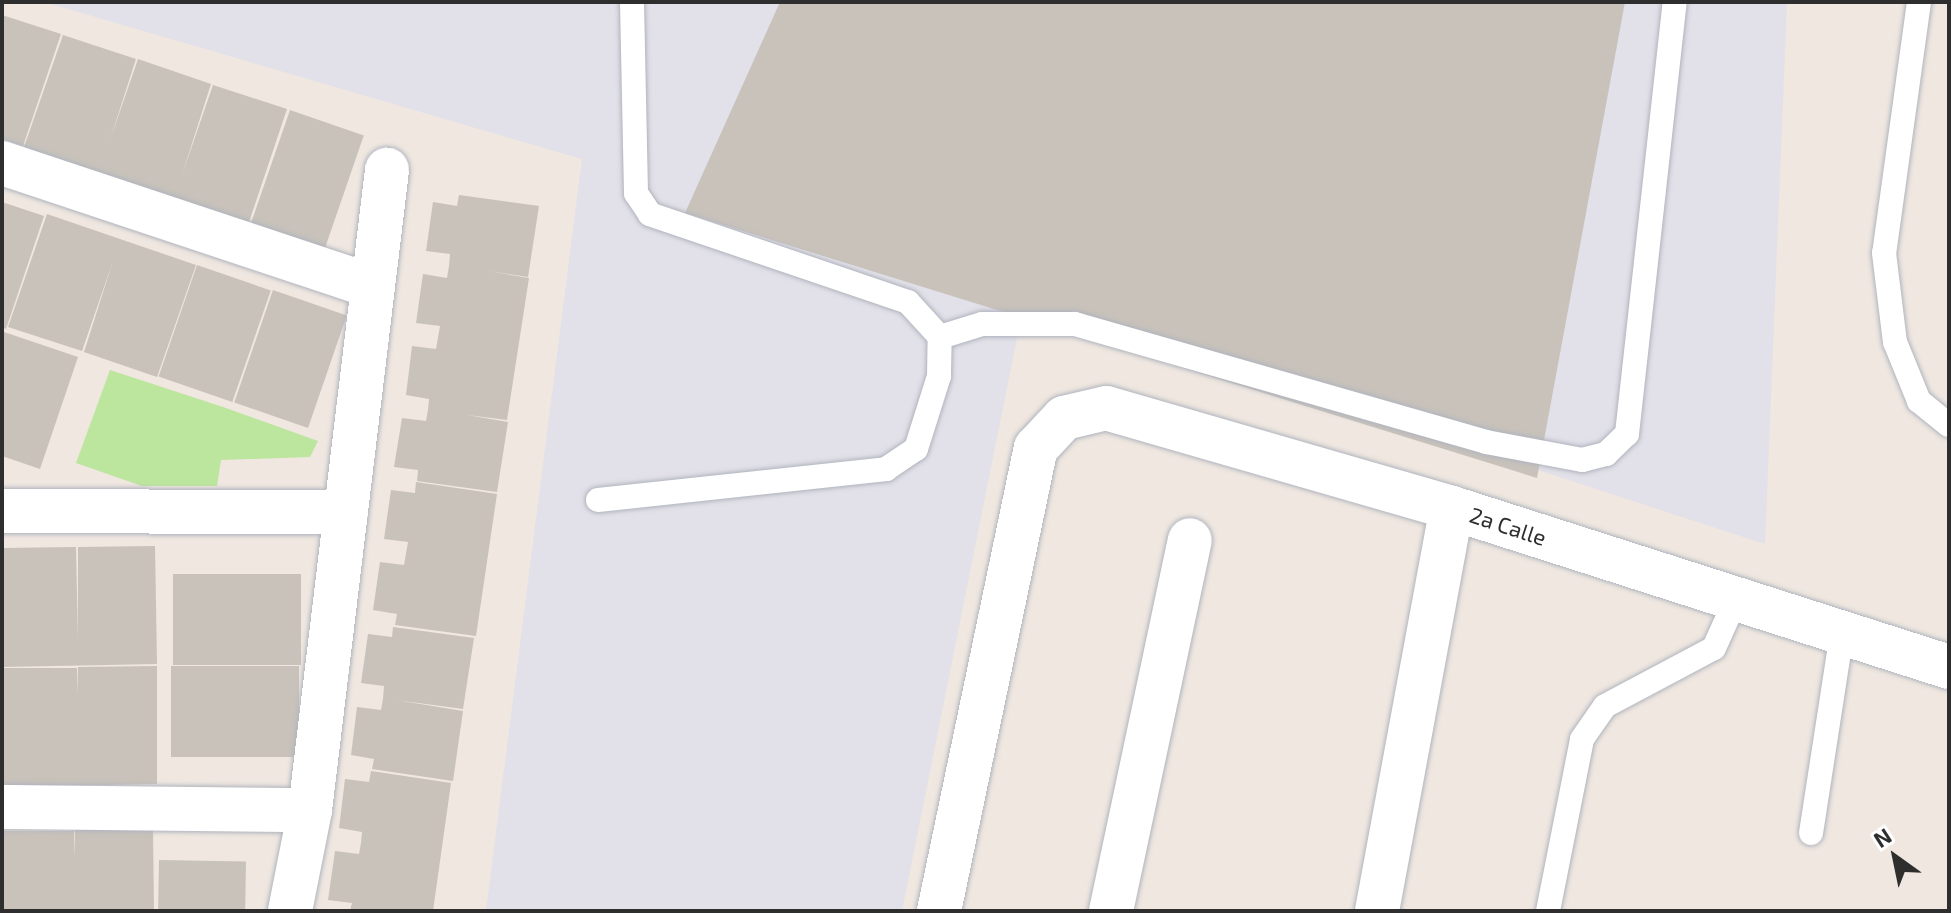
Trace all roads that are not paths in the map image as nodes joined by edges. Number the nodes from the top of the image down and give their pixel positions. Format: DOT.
graph roads {
  1 [pos="632,2"];
  2 [pos="1675,2"];
  3 [pos="1919,2"];
  4 [pos="2,163"];
  5 [pos="387,170"];
  6 [pos="368,285"];
  7 [pos="940,337"];
  8 [pos="1949,425"];
  9 [pos="2,478"];
  10 [pos="598,500"];
  11 [pos="1452,508"];
  12 [pos="99,510"];
  13 [pos="2,511"];
  14 [pos="346,512"];
  15 [pos="1190,540"];
  16 [pos="1736,599"];
  17 [pos="1842,632"];
  18 [pos="1949,667"];
  19 [pos="2,807"];
  20 [pos="310,810"];
  21 [pos="1811,833"];
  22 [pos="290,911"];
  23 [pos="939,911"];
  24 [pos="1111,911"];
  25 [pos="1377,911"];
  26 [pos="1548,911"];
  1 -- 7 [label="lane"];
  2 -- 7 [label="lane"];
  3 -- 8 [label="lane"];
  4 -- 6 [label="street"];
  5 -- 6 [label="street"];
  6 -- 14 [label="street"];
  7 -- 10 [label="lane"];
  9 -- 12 [label="street"];
  11 -- 16 [label="street, 2a Calle"];
  11 -- 23 [label="street, 2a Calle"];
  11 -- 25 [label="street"];
  12 -- 13 [label="street"];
  12 -- 14 [label="street"];
  14 -- 20 [label="street"];
  15 -- 24 [label="street"];
  16 -- 17 [label="street, 2a Calle"];
  16 -- 26 [label="lane"];
  17 -- 18 [label="street, 2a Calle"];
  17 -- 21 [label="lane"];
  19 -- 20 [label="street"];
  20 -- 22 [label="street"];
}
